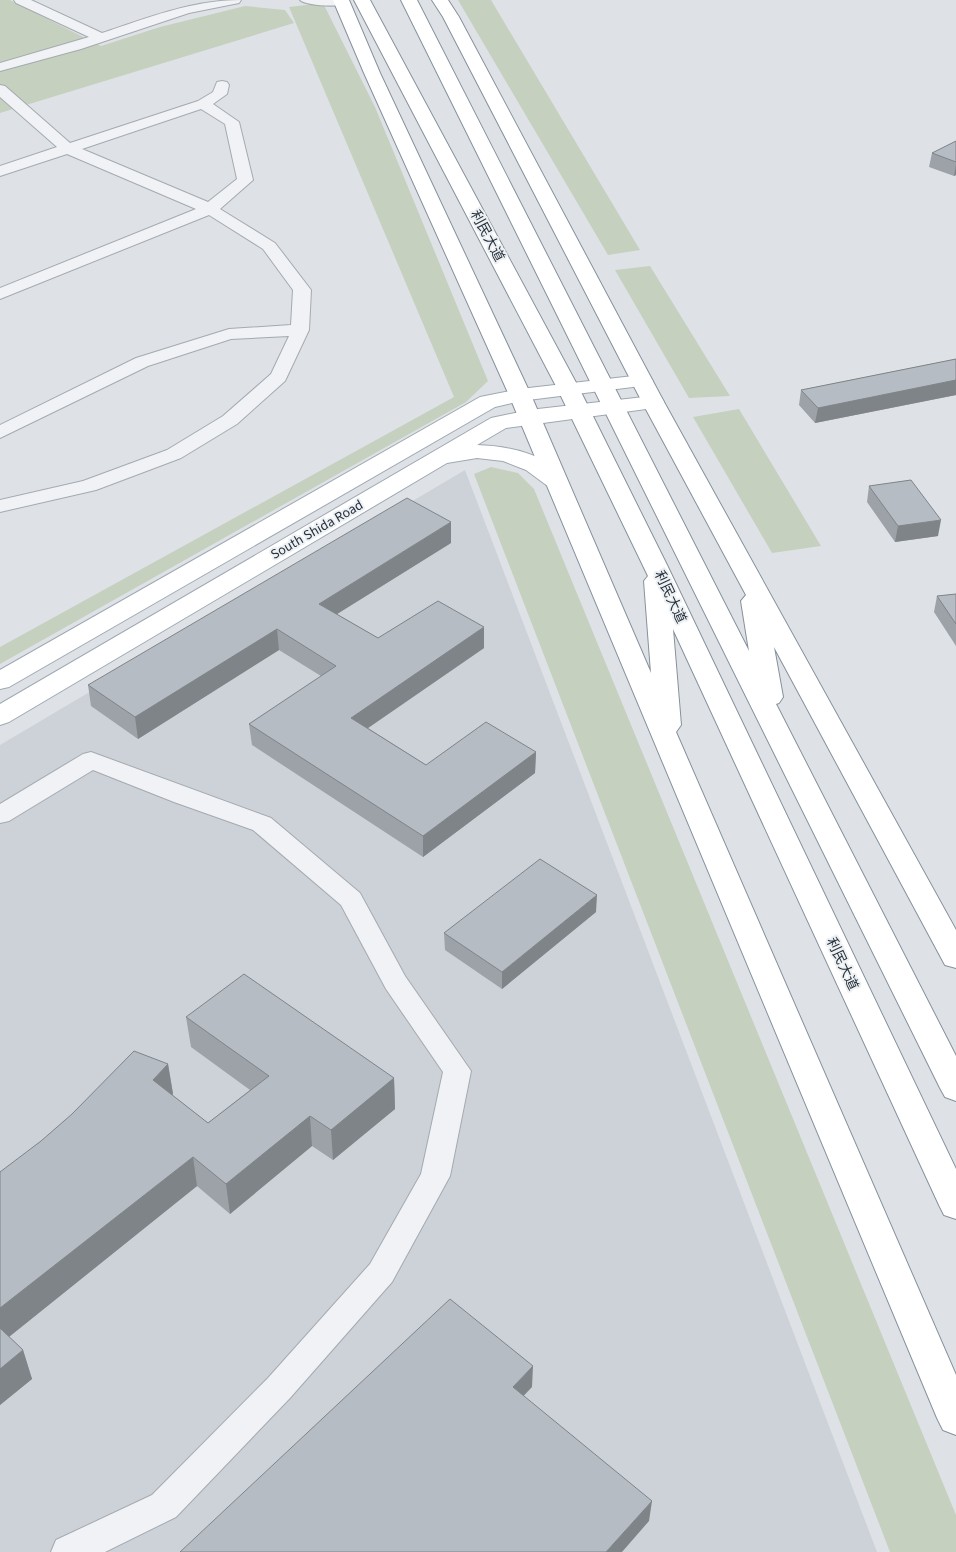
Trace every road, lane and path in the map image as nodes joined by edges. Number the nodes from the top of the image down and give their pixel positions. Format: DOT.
graph roads {
  1 [pos="22,0"];
  2 [pos="210,0"];
  3 [pos="234,0"];
  4 [pos="308,0"];
  5 [pos="350,2"];
  6 [pos="410,2"];
  7 [pos="58,3"];
  8 [pos="446,8"];
  9 [pos="41,10"];
  10 [pos="186,10"];
  11 [pos="101,38"];
  12 [pos="20,62"];
  13 [pos="0,67"];
  14 [pos="6,83"];
  15 [pos="222,85"];
  16 [pos="203,104"];
  17 [pos="67,148"];
  18 [pos="0,171"];
  19 [pos="210,209"];
  20 [pos="0,294"];
  21 [pos="300,330"];
  22 [pos="642,381"];
  23 [pos="601,385"];
  24 [pos="574,400"];
  25 [pos="653,402"];
  26 [pos="525,406"];
  27 [pos="613,407"];
  28 [pos="0,432"];
  29 [pos="426,466"];
  30 [pos="557,482"];
  31 [pos="0,506"];
  32 [pos="655,565"];
  33 [pos="748,577"];
  34 [pos="0,681"];
  35 [pos="0,716"];
  36 [pos="776,728"];
  37 [pos="670,750"];
  38 [pos="0,815"];
  39 [pos="956,957"];
  40 [pos="956,1088"];
  41 [pos="956,1205"];
  42 [pos="956,1418"];
  43 [pos="68,1552"];
  1 -- 9 [label="street"];
  2 -- 10 [label="street"];
  3 -- 10 [label="street"];
  4 -- 5 [label="street"];
  5 -- 24 [label="main road, 利民大道"];
  5 -- 26 [label="main road"];
  6 -- 8 [label="main road"];
  6 -- 23 [label="main road"];
  7 -- 9 [label="street"];
  8 -- 22 [label="main road"];
  9 -- 11 [label="street"];
  10 -- 11 [label="street"];
  11 -- 12 [label="street"];
  12 -- 13 [label="street"];
  12 -- 14 [label="street"];
  14 -- 17 [label="street"];
  15 -- 16 [label="street"];
  16 -- 17 [label="street"];
  16 -- 19 [label="street"];
  17 -- 18 [label="street"];
  17 -- 19 [label="street"];
  19 -- 20 [label="street"];
  19 -- 21 [label="street"];
  21 -- 28 [label="street"];
  21 -- 31 [label="street"];
  22 -- 23 [label="main road, South Shida Road"];
  22 -- 25 [label="main road"];
  23 -- 24 [label="main road, South Shida Road"];
  23 -- 27 [label="main road"];
  24 -- 26 [label="main road, South Shida Road"];
  24 -- 27 [label="main road, South Shida Road"];
  24 -- 32 [label="main road, 利民大道"];
  25 -- 27 [label="main road, South Shida Road"];
  25 -- 33 [label="main road"];
  26 -- 29 [label="main road, South Shida Road"];
  26 -- 30 [label="main road"];
  26 -- 34 [label="main road, South Shida Road"];
  27 -- 36 [label="main road"];
  29 -- 30 [label="main road"];
  29 -- 35 [label="main road, South Shida Road"];
  30 -- 37 [label="main road"];
  32 -- 37 [label="main road"];
  32 -- 41 [label="main road, 利民大道"];
  33 -- 36 [label="main road"];
  33 -- 39 [label="main road"];
  36 -- 40 [label="main road"];
  37 -- 42 [label="main road"];
  38 -- 43 [label="street"];
}
